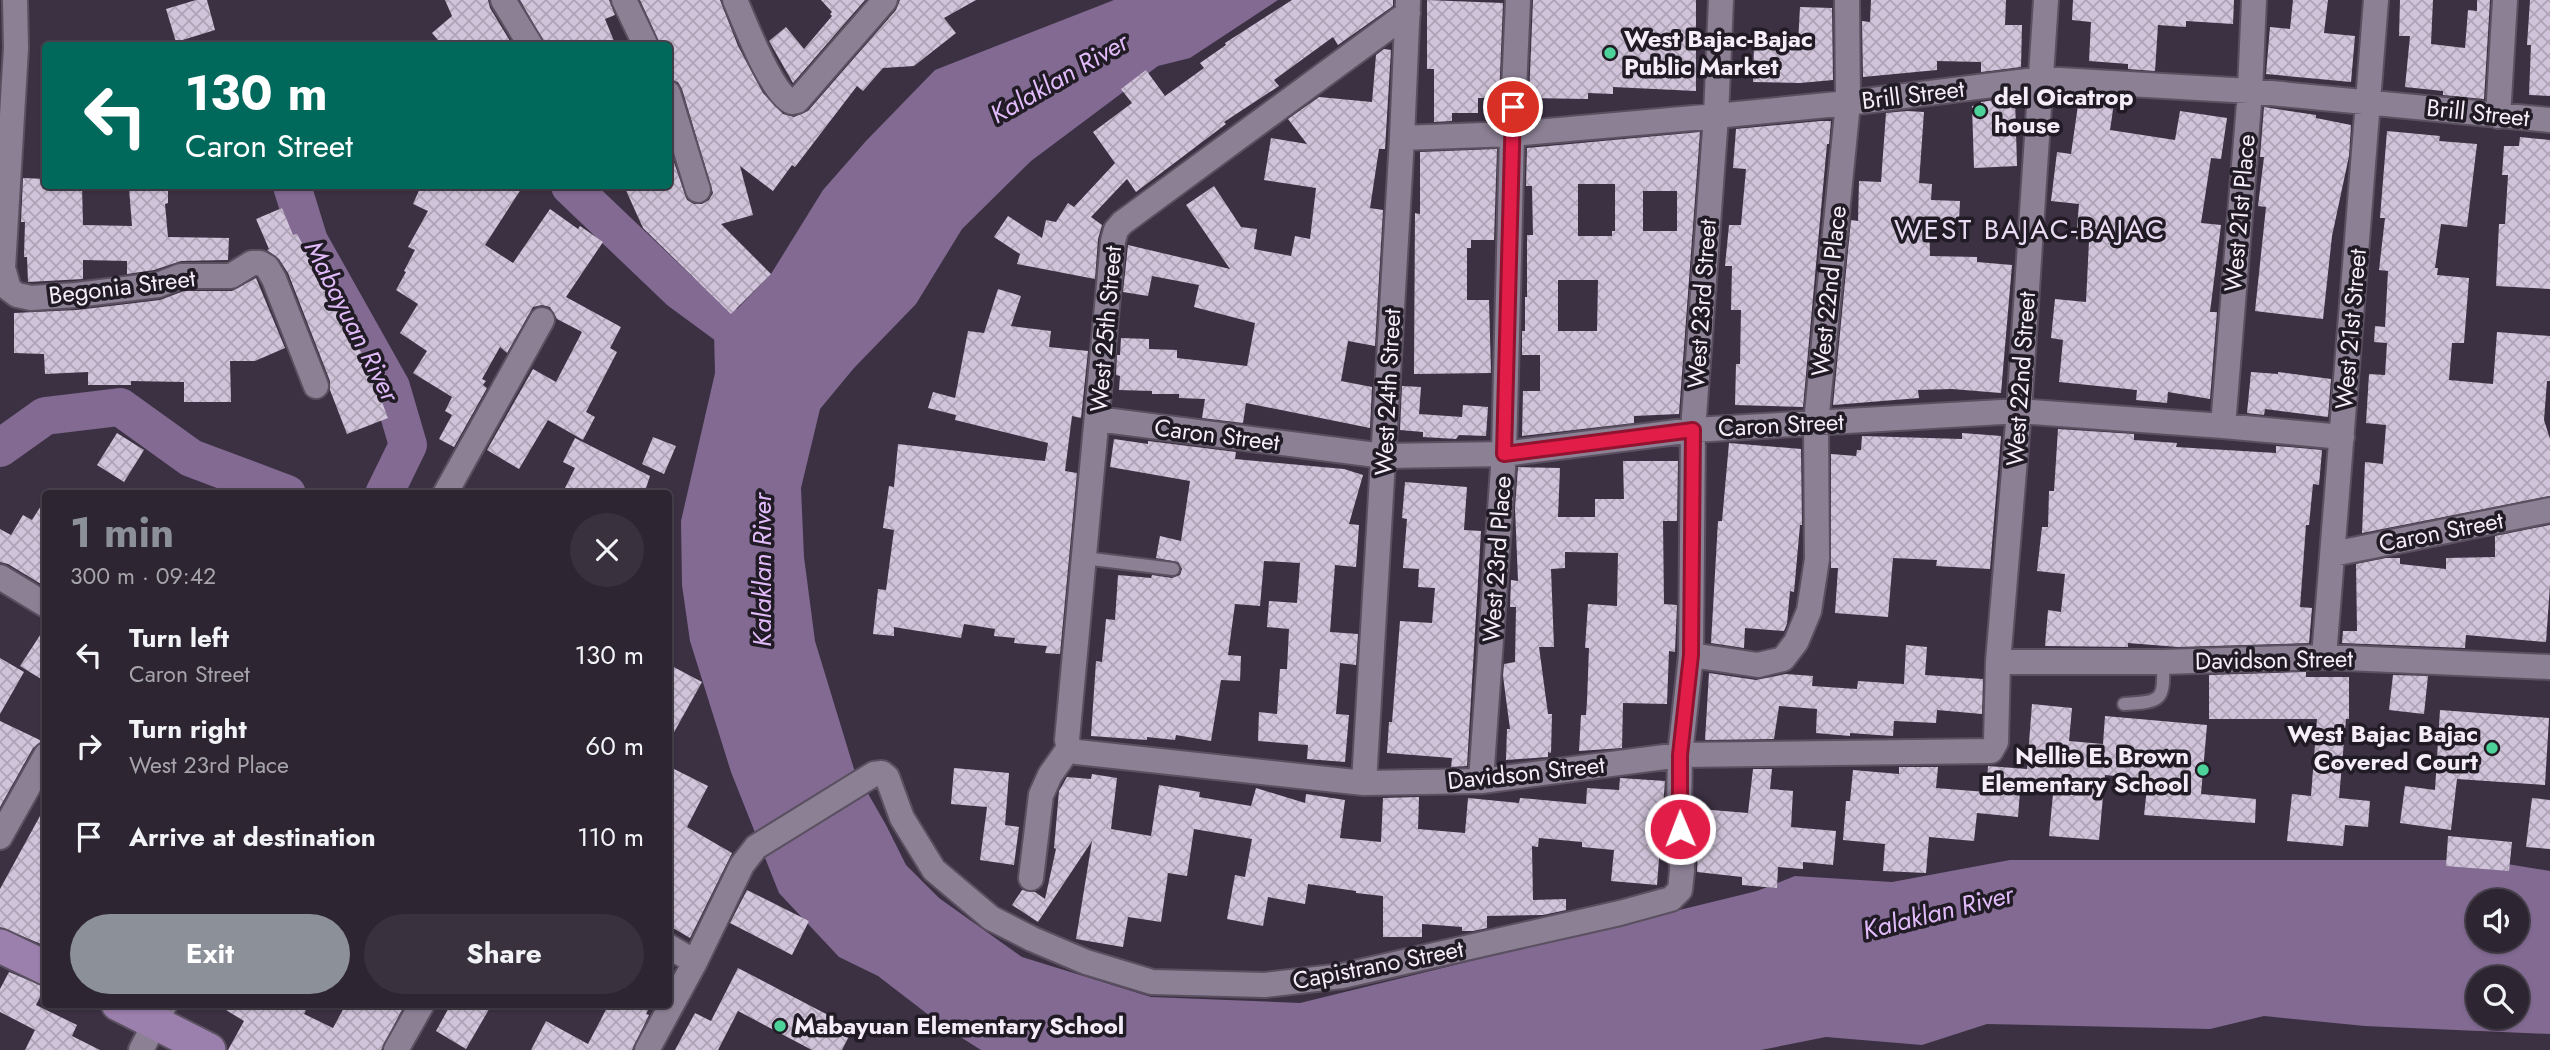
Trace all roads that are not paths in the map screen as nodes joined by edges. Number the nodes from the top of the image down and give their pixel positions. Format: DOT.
graph roads {
  1 [pos="15,0"];
  2 [pos="503,0"];
  3 [pos="624,0"];
  4 [pos="735,0"];
  5 [pos="885,0"];
  6 [pos="1518,0"];
  7 [pos="1721,0"];
  8 [pos="1847,0"];
  9 [pos="2046,0"];
  10 [pos="2254,0"];
  11 [pos="2376,0"];
  12 [pos="2505,0"];
  13 [pos="1408,6"];
  14 [pos="529,42"];
  15 [pos="644,42"];
  16 [pos="2042,79"];
  17 [pos="2250,91"];
  18 [pos="2369,102"];
  19 [pos="1848,103"];
  20 [pos="672,106"];
  21 [pos="1716,116"];
  22 [pos="2498,116"];
  23 [pos="2550,120"];
  24 [pos="1512,134"];
  25 [pos="1402,138"];
  26 [pos="698,190"];
  27 [pos="542,320"];
  28 [pos="316,386"];
  29 [pos="2019,411"];
  30 [pos="1097,419"];
  31 [pos="1816,423"];
  32 [pos="2223,426"];
  33 [pos="1693,430"];
  34 [pos="2342,437"];
  35 [pos="1504,454"];
  36 [pos="1384,456"];
  37 [pos="446,490"];
  38 [pos="2550,510"];
  39 [pos="2333,554"];
  40 [pos="1084,558"];
  41 [pos="1174,569"];
  42 [pos="0,577"];
  43 [pos="42,603"];
  44 [pos="1691,655"];
  45 [pos="2324,657"];
  46 [pos="1998,662"];
  47 [pos="2163,662"];
  48 [pos="2550,667"];
  49 [pos="2124,704"];
  50 [pos="1069,748"];
  51 [pos="1984,752"];
  52 [pos="1680,755"];
  53 [pos="42,762"];
  54 [pos="1481,781"];
  55 [pos="1363,783"];
  56 [pos="0,837"];
  57 [pos="1031,877"];
  58 [pos="1671,899"];
  59 [pos="0,946"];
  60 [pos="672,948"];
  61 [pos="695,962"];
  62 [pos="42,966"];
  63 [pos="672,1004"];
  64 [pos="125,1008"];
  65 [pos="420,1008"];
  66 [pos="670,1008"];
  67 [pos="154,1026"];
  68 [pos="209,1050"];
  69 [pos="396,1050"];
  70 [pos="647,1050"];
  1 -- 28 [label="street, Begonia Street"];
  2 -- 14 [label="street"];
  3 -- 15 [label="street"];
  4 -- 5 [label="street"];
  6 -- 24 [label="street, West 23rd Place"];
  7 -- 21 [label="street, West 23rd Street"];
  8 -- 19 [label="street, West 22nd Place"];
  9 -- 16 [label="street, West 22nd Street"];
  10 -- 17 [label="street, West 21st Place"];
  11 -- 18 [label="street, West 21st Street"];
  12 -- 22 [label="street"];
  13 -- 25 [label="street, West 24th Street"];
  13 -- 30 [label="street, West 25th Street"];
  16 -- 17 [label="street, Brill Street"];
  16 -- 19 [label="street, Brill Street"];
  16 -- 29 [label="street, West 22nd Street"];
  17 -- 18 [label="street, Brill Street"];
  17 -- 32 [label="street, West 21st Place"];
  18 -- 22 [label="street, Brill Street"];
  18 -- 34 [label="street, West 21st Street"];
  19 -- 21 [label="street, Brill Street"];
  19 -- 31 [label="street, West 22nd Place"];
  20 -- 26 [label="street"];
  21 -- 24 [label="street, Brill Street"];
  21 -- 33 [label="street, West 23rd Street"];
  22 -- 23 [label="street, Brill Street"];
  24 -- 25 [label="street, Brill Street"];
  24 -- 35 [label="street, West 23rd Place"];
  25 -- 36 [label="street, West 24th Street"];
  27 -- 37 [label="street"];
  29 -- 31 [label="street, Caron Street"];
  29 -- 32 [label="street, Caron Street"];
  29 -- 46 [label="street, West 22nd Street"];
  30 -- 36 [label="street, Caron Street"];
  30 -- 40 [label="street, West 25th Street"];
  31 -- 33 [label="street, Caron Street"];
  31 -- 44 [label="street, West 22nd Place"];
  32 -- 34 [label="street, Caron Street"];
  33 -- 35 [label="street, Caron Street"];
  33 -- 44 [label="street, West 23rd Street"];
  34 -- 39 [label="street, West 21st Street"];
  35 -- 36 [label="street, Caron Street"];
  35 -- 54 [label="street, West 23rd Place"];
  36 -- 55 [label="street, West 24th Street"];
  38 -- 39 [label="street, Caron Street"];
  39 -- 45 [label="street, West 21st Street"];
  40 -- 41 [label="lane"];
  40 -- 50 [label="street, West 25th Street"];
  42 -- 43 [label="street"];
  44 -- 52 [label="street, West 23rd Street"];
  45 -- 47 [label="street, Davidson Street"];
  45 -- 48 [label="street, Davidson Street"];
  46 -- 47 [label="street, Davidson Street"];
  46 -- 51 [label="street, West 22nd Street"];
  47 -- 49 [label="lane"];
  50 -- 55 [label="street, Davidson Street"];
  50 -- 57 [label="street"];
  51 -- 52 [label="street, Davidson Street"];
  52 -- 54 [label="street, Davidson Street"];
  52 -- 58 [label="street, West 23rd Street"];
  53 -- 56 [label="street"];
  54 -- 55 [label="street, Davidson Street"];
  58 -- 61 [label="street, Capistrano Street"];
  59 -- 62 [label="main road"];
  60 -- 61 [label="street"];
  61 -- 63 [label="street"];
  64 -- 67 [label="main road"];
  65 -- 69 [label="street"];
  66 -- 70 [label="street"];
  67 -- 68 [label="main road"];
}
